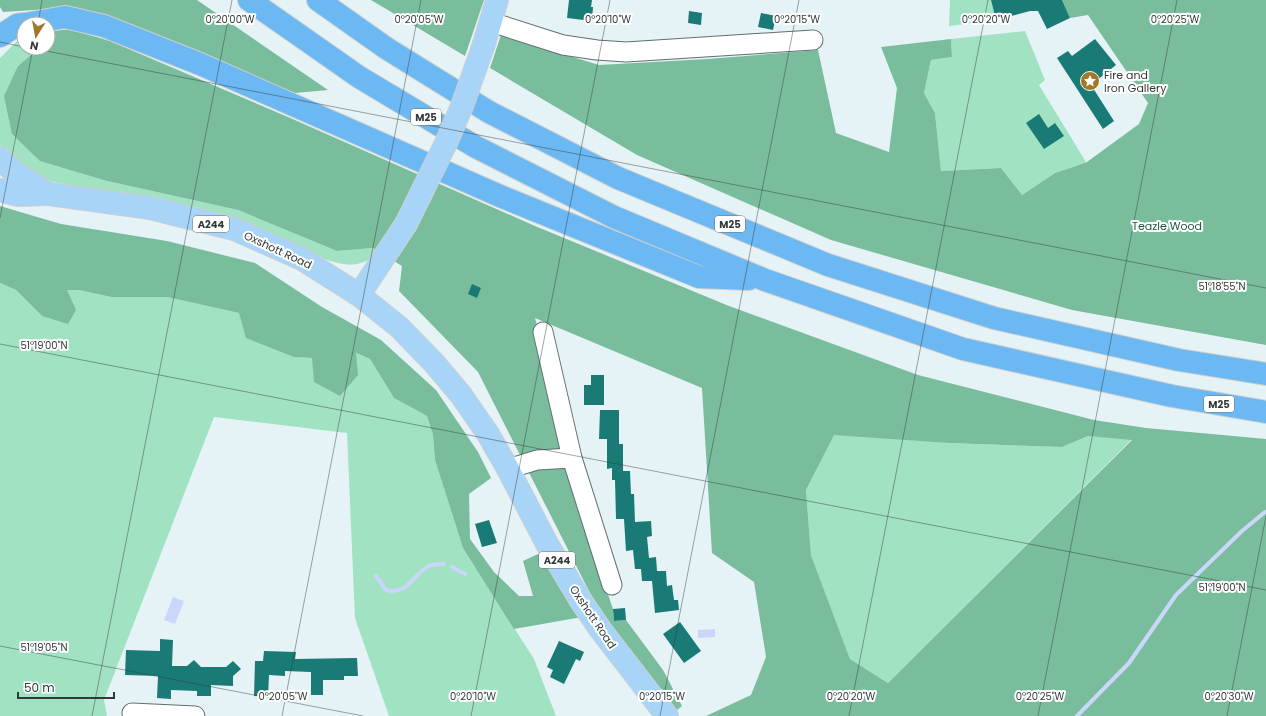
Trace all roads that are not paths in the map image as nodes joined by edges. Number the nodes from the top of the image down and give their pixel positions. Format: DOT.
graph roads {
  1 [pos="249,0"];
  2 [pos="318,0"];
  3 [pos="497,0"];
  4 [pos="56,19"];
  5 [pos="491,22"];
  6 [pos="16,26"];
  7 [pos="0,36"];
  8 [pos="813,40"];
  9 [pos="0,158"];
  10 [pos="0,190"];
  11 [pos="49,194"];
  12 [pos="765,280"];
  13 [pos="359,295"];
  14 [pos="543,332"];
  15 [pos="1266,374"];
  16 [pos="1266,412"];
  17 [pos="572,458"];
  18 [pos="508,470"];
  19 [pos="612,585"];
  20 [pos="132,713"];
  21 [pos="195,716"];
  22 [pos="667,716"];
  1 -- 12 [label="highway, M25"];
  2 -- 15 [label="highway, M25"];
  3 -- 5 [label="main road"];
  4 -- 12 [label="highway, M25"];
  5 -- 8 [label="street"];
  5 -- 13 [label="main road, bridge"];
  6 -- 7 [label="highway, M25"];
  9 -- 11 [label="main road, Oxshott Road / A244"];
  10 -- 11 [label="main road, Oxshott Road / A244"];
  11 -- 13 [label="main road, Oxshott Road / A244"];
  12 -- 16 [label="highway, M25"];
  13 -- 18 [label="main road, Oxshott Road / A244"];
  14 -- 17 [label="street"];
  17 -- 18 [label="street"];
  17 -- 19 [label="street"];
  18 -- 22 [label="main road, Oxshott Road / A244"];
  20 -- 21 [label="street"];
}
